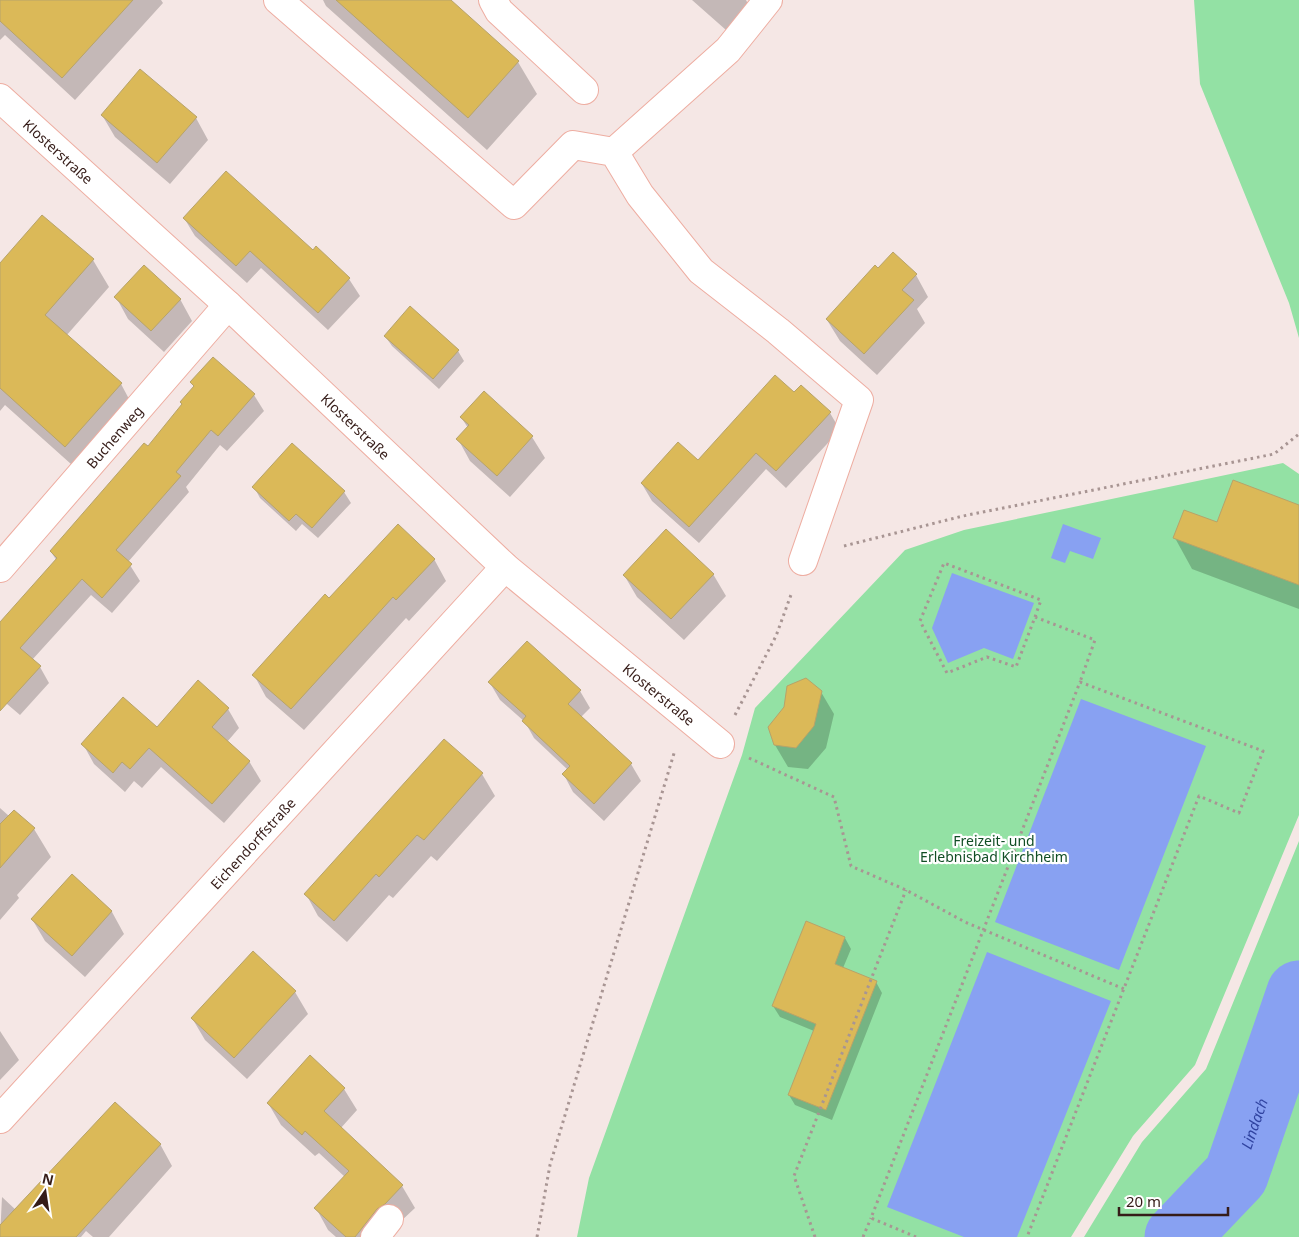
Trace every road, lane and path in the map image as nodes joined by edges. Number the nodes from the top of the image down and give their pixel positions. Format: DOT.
graph roads {
  1 [pos="278,0"];
  2 [pos="493,0"];
  3 [pos="768,0"];
  4 [pos="584,90"];
  5 [pos="0,98"];
  6 [pos="614,152"];
  7 [pos="228,305"];
  8 [pos="1299,434"];
  9 [pos="803,561"];
  10 [pos="505,567"];
  11 [pos="0,568"];
  12 [pos="1035,617"];
  13 [pos="1080,682"];
  14 [pos="685,716"];
  15 [pos="731,750"];
  16 [pos="906,890"];
  17 [pos="983,930"];
  18 [pos="1124,989"];
  19 [pos="0,1119"];
  20 [pos="871,1218"];
  21 [pos="537,1237"];
  22 [pos="815,1237"];
  23 [pos="863,1237"];
  24 [pos="916,1237"];
  25 [pos="1027,1237"];
  1 -- 6 [label="street"];
  2 -- 4 [label="street"];
  3 -- 6 [label="street"];
  5 -- 7 [label="street, Klosterstraße"];
  6 -- 9 [label="street"];
  7 -- 10 [label="street, Klosterstraße"];
  7 -- 11 [label="street, Buchenweg"];
  8 -- 9 [label="path"];
  9 -- 15 [label="path"];
  10 -- 14 [label="street, Klosterstraße"];
  10 -- 19 [label="street, Eichendorffstraße"];
  12 -- 12 [label="path"];
  12 -- 13 [label="path"];
  13 -- 17 [label="path"];
  13 -- 18 [label="path"];
  14 -- 15 [label="street, Klosterstraße"];
  14 -- 21 [label="path"];
  15 -- 16 [label="path"];
  16 -- 17 [label="path"];
  16 -- 22 [label="path"];
  17 -- 18 [label="path"];
  17 -- 20 [label="path"];
  18 -- 25 [label="path"];
  20 -- 23 [label="path"];
  20 -- 24 [label="path"];
}
